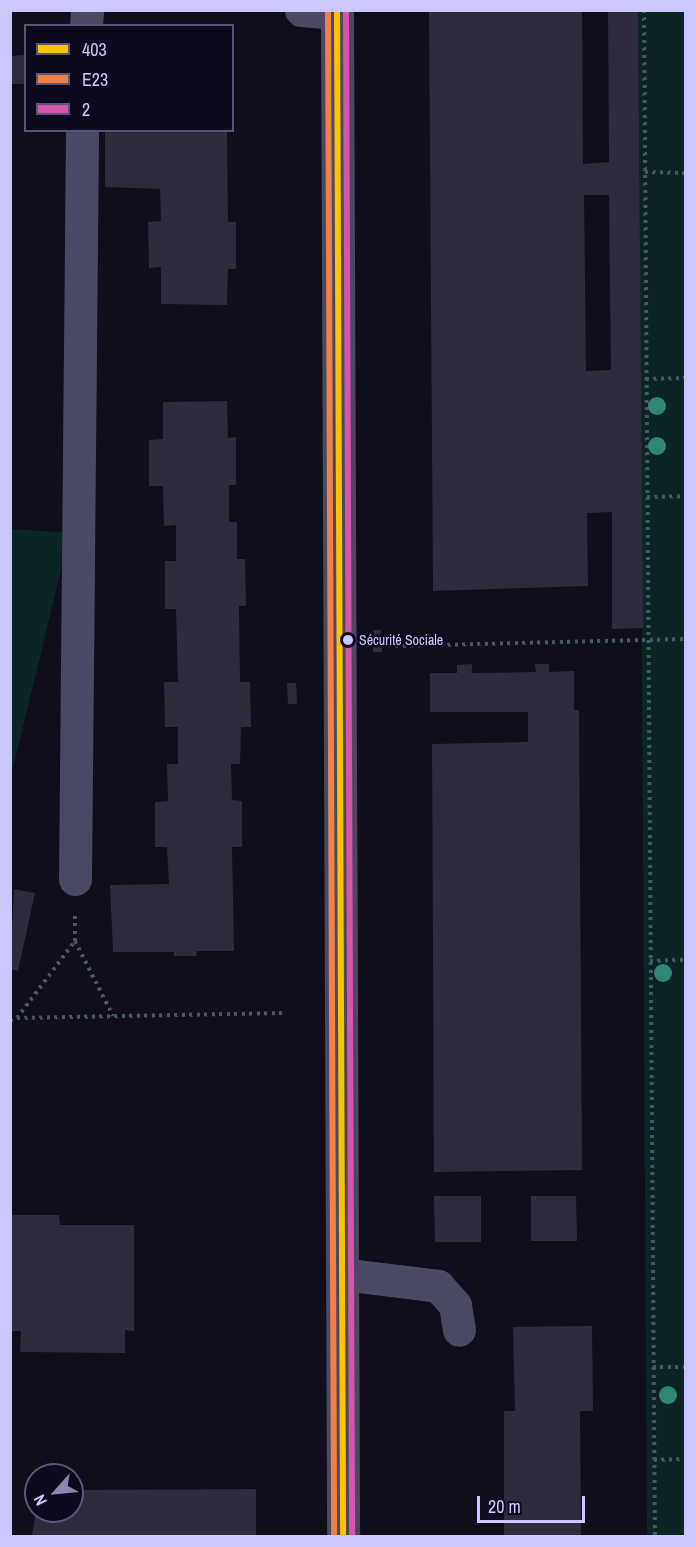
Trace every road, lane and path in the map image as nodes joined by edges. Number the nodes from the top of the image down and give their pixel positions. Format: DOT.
graph roads {
  1 [pos="301,10"];
  2 [pos="644,10"];
  3 [pos="337,12"];
  4 [pos="82,132"];
  5 [pos="645,172"];
  6 [pos="686,173"];
  7 [pos="686,378"];
  8 [pos="646,379"];
  9 [pos="686,496"];
  10 [pos="647,497"];
  11 [pos="648,639"];
  12 [pos="686,639"];
  13 [pos="395,646"];
  14 [pos="75,879"];
  15 [pos="75,941"];
  16 [pos="686,960"];
  17 [pos="650,961"];
  18 [pos="283,1013"];
  19 [pos="113,1016"];
  20 [pos="17,1018"];
  21 [pos="10,1021"];
  22 [pos="342,1274"];
  23 [pos="459,1330"];
  24 [pos="653,1367"];
  25 [pos="686,1367"];
  26 [pos="686,1459"];
  27 [pos="654,1460"];
  28 [pos="343,1536"];
  29 [pos="655,1536"];
  1 -- 3 [label="street"];
  2 -- 5 [label="path"];
  3 -- 22 [label="street"];
  4 -- 14 [label="street"];
  5 -- 6 [label="path"];
  5 -- 8 [label="path"];
  7 -- 8 [label="path"];
  8 -- 10 [label="path"];
  9 -- 10 [label="path"];
  10 -- 11 [label="path"];
  11 -- 12 [label="path"];
  11 -- 13 [label="path"];
  11 -- 17 [label="path"];
  14 -- 15 [label="path"];
  15 -- 19 [label="path"];
  15 -- 20 [label="path"];
  16 -- 17 [label="path"];
  17 -- 24 [label="path"];
  18 -- 19 [label="path"];
  19 -- 20 [label="path"];
  20 -- 21 [label="path"];
  22 -- 23 [label="street"];
  22 -- 28 [label="street"];
  24 -- 25 [label="path"];
  24 -- 27 [label="path"];
  26 -- 27 [label="path"];
  27 -- 29 [label="path"];
}
